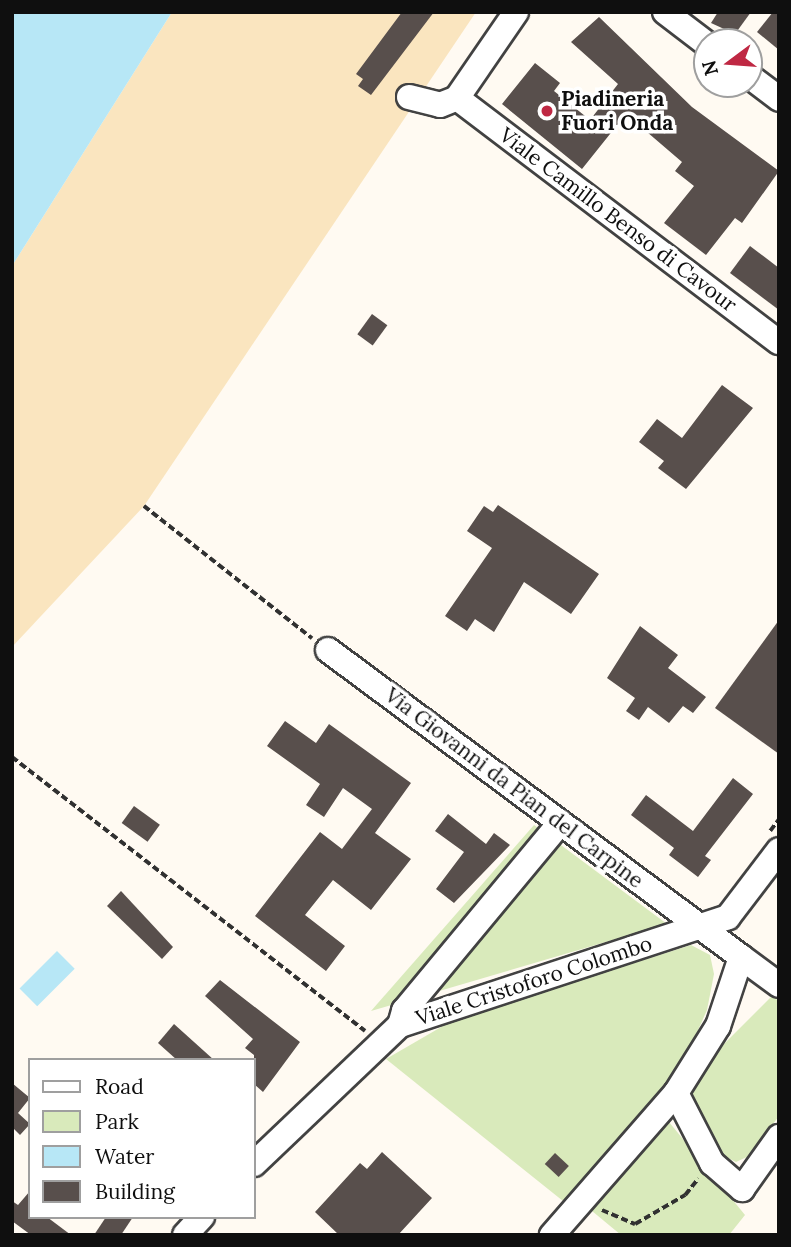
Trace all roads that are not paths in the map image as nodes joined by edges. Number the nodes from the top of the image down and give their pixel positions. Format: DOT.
graph roads {
  1 [pos="516,12"];
  2 [pos="665,12"];
  3 [pos="693,33"];
  4 [pos="763,87"];
  5 [pos="409,97"];
  6 [pos="457,98"];
  7 [pos="779,99"];
  8 [pos="779,342"];
  9 [pos="328,650"];
  10 [pos="559,824"];
  11 [pos="779,849"];
  12 [pos="700,926"];
  13 [pos="741,957"];
  14 [pos="779,985"];
  15 [pos="400,1025"];
  16 [pos="676,1093"];
  17 [pos="779,1137"];
  18 [pos="256,1162"];
  19 [pos="200,1219"];
  20 [pos="185,1235"];
  21 [pos="552,1235"];
  1 -- 6 [label="street"];
  2 -- 3 [label="street"];
  4 -- 7 [label="street"];
  5 -- 6 [label="street"];
  6 -- 8 [label="street, Viale Camillo Benso di Cavour"];
  9 -- 10 [label="street, Via Giovanni da Pian del Carpine"];
  10 -- 12 [label="street, Via Giovanni da Pian del Carpine"];
  10 -- 15 [label="street"];
  11 -- 12 [label="street, Viale Cristoforo Colombo"];
  12 -- 13 [label="street, Via Giovanni da Pian del Carpine"];
  12 -- 15 [label="street, Viale Cristoforo Colombo"];
  13 -- 14 [label="street, Via Giovanni da Pian del Carpine"];
  13 -- 16 [label="street"];
  15 -- 18 [label="street, Viale Cristoforo Colombo"];
  16 -- 17 [label="street"];
  16 -- 21 [label="street"];
  19 -- 20 [label="street"];
}
